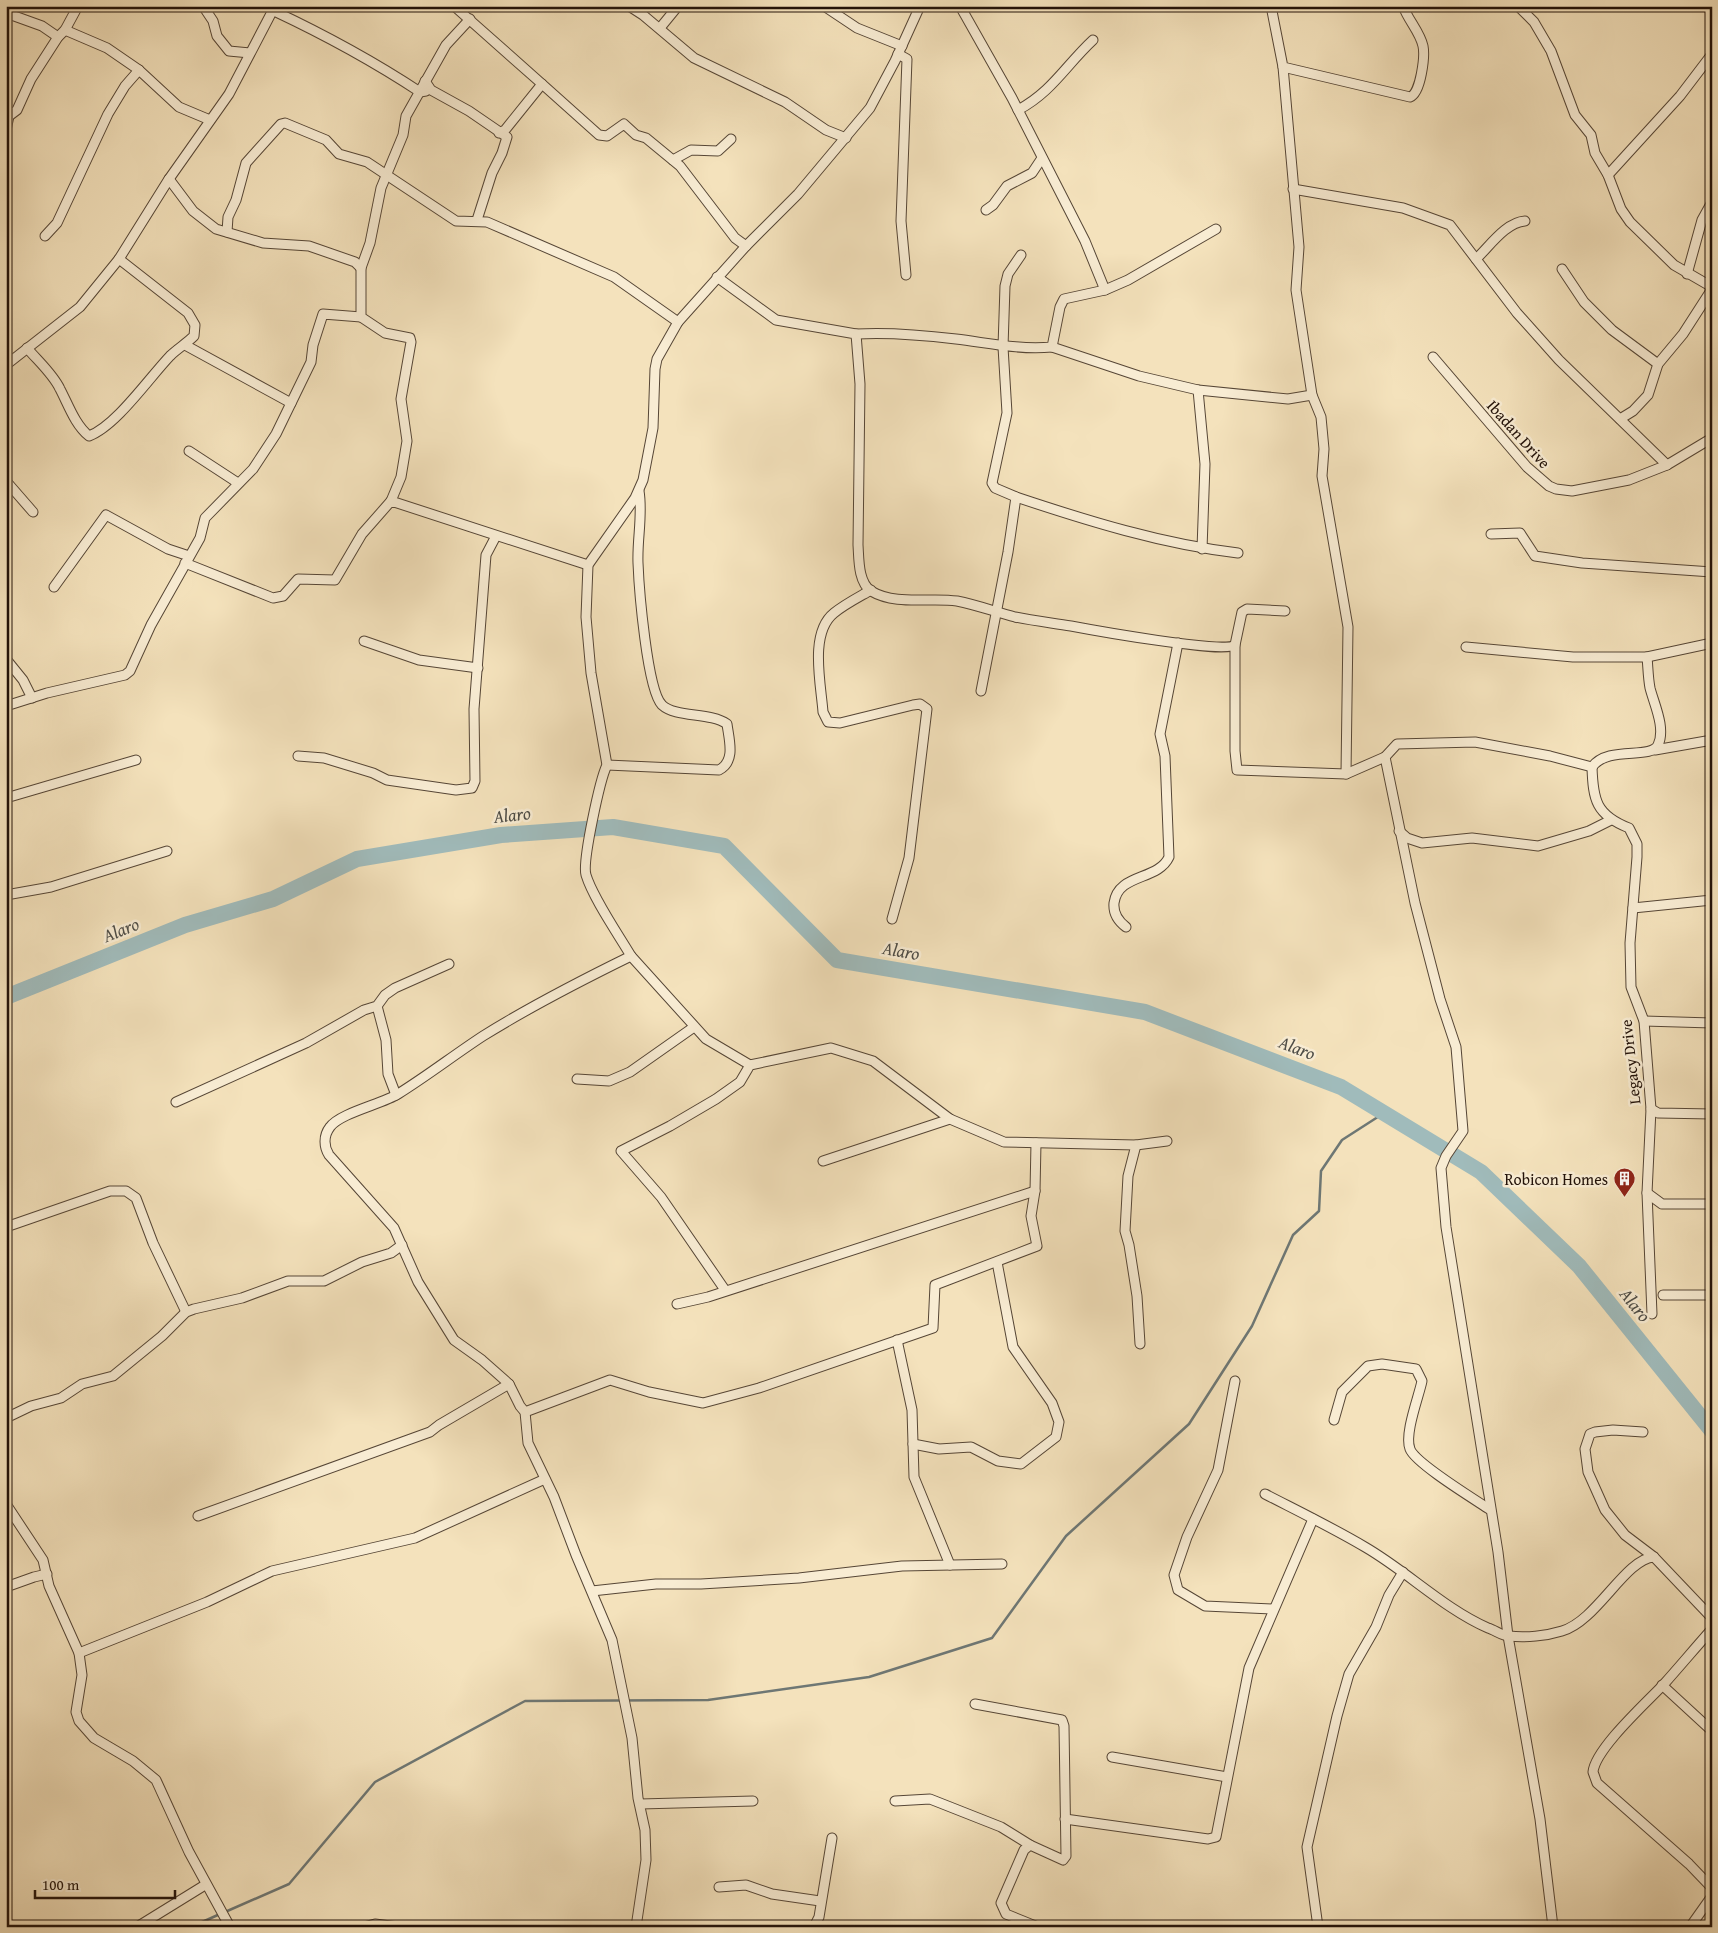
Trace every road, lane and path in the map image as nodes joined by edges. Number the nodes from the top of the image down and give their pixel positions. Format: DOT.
graph roads {
  1 [pos="78,6"];
  2 [pos="203,6"];
  3 [pos="454,6"];
  4 [pos="629,6"];
  5 [pos="678,6"];
  6 [pos="824,6"];
  7 [pos="920,6"];
  8 [pos="960,6"];
  9 [pos="1271,6"];
  10 [pos="1403,6"];
  11 [pos="1518,6"];
  12 [pos="274,9"];
  13 [pos="6,13"];
  14 [pos="470,19"];
  15 [pos="660,28"];
  16 [pos="65,30"];
  17 [pos="58,37"];
  18 [pos="1093,40"];
  19 [pos="900,50"];
  20 [pos="250,53"];
  21 [pos="1712,54"];
  22 [pos="1284,67"];
  23 [pos="139,70"];
  24 [pos="425,81"];
  25 [pos="542,84"];
  26 [pos="431,90"];
  27 [pos="420,92"];
  28 [pos="1018,110"];
  29 [pos="8,116"];
  30 [pos="210,120"];
  31 [pos="6,130"];
  32 [pos="499,133"];
  33 [pos="846,138"];
  34 [pos="731,139"];
  35 [pos="1042,158"];
  36 [pos="673,160"];
  37 [pos="386,174"];
  38 [pos="1608,175"];
  39 [pos="169,179"];
  40 [pos="1292,189"];
  41 [pos="1712,202"];
  42 [pos="986,210"];
  43 [pos="477,220"];
  44 [pos="1525,221"];
  45 [pos="1216,229"];
  46 [pos="228,232"];
  47 [pos="46,236"];
  48 [pos="746,246"];
  49 [pos="1021,255"];
  50 [pos="119,259"];
  51 [pos="1476,259"];
  52 [pos="358,265"];
  53 [pos="1562,269"];
  54 [pos="1687,274"];
  55 [pos="906,275"];
  56 [pos="717,277"];
  57 [pos="1712,288"];
  58 [pos="1105,290"];
  59 [pos="361,317"];
  60 [pos="678,322"];
  61 [pos="856,334"];
  62 [pos="184,345"];
  63 [pos="1003,347"];
  64 [pos="27,348"];
  65 [pos="1052,348"];
  66 [pos="1433,358"];
  67 [pos="1658,364"];
  68 [pos="6,365"];
  69 [pos="1198,390"];
  70 [pos="1312,395"];
  71 [pos="291,403"];
  72 [pos="1620,419"];
  73 [pos="1712,438"];
  74 [pos="188,451"];
  75 [pos="1667,465"];
  76 [pos="6,481"];
  77 [pos="238,483"];
  78 [pos="639,491"];
  79 [pos="1016,497"];
  80 [pos="391,501"];
  81 [pos="33,512"];
  82 [pos="1491,534"];
  83 [pos="496,536"];
  84 [pos="1202,549"];
  85 [pos="1238,553"];
  86 [pos="187,560"];
  87 [pos="588,565"];
  88 [pos="1712,572"];
  89 [pos="54,587"];
  90 [pos="871,590"];
  91 [pos="996,611"];
  92 [pos="1285,611"];
  93 [pos="364,641"];
  94 [pos="1178,643"];
  95 [pos="1712,643"];
  96 [pos="1235,645"];
  97 [pos="1466,647"];
  98 [pos="1647,657"];
  99 [pos="6,659"];
  100 [pos="478,668"];
  101 [pos="981,691"];
  102 [pos="32,698"];
  103 [pos="6,706"];
  104 [pos="1712,740"];
  105 [pos="1655,750"];
  106 [pos="298,756"];
  107 [pos="1385,757"];
  108 [pos="136,760"];
  109 [pos="607,765"];
  110 [pos="1592,767"];
  111 [pos="1346,774"];
  112 [pos="6,798"];
  113 [pos="1611,820"];
  114 [pos="1399,831"];
  115 [pos="167,850"];
  116 [pos="6,895"];
  117 [pos="1712,900"];
  118 [pos="1633,908"];
  119 [pos="892,919"];
  120 [pos="1126,927"];
  121 [pos="630,956"];
  122 [pos="449,964"];
  123 [pos="377,1006"];
  124 [pos="1644,1021"];
  125 [pos="1712,1023"];
  126 [pos="694,1027"];
  127 [pos="750,1064"];
  128 [pos="577,1079"];
  129 [pos="396,1096"];
  130 [pos="176,1102"];
  131 [pos="1651,1109"];
  132 [pos="1712,1114"];
  133 [pos="950,1119"];
  134 [pos="1167,1141"];
  135 [pos="1036,1143"];
  136 [pos="1136,1145"];
  137 [pos="823,1161"];
  138 [pos="1035,1191"];
  139 [pos="1646,1193"];
  140 [pos="1712,1204"];
  141 [pos="6,1227"];
  142 [pos="402,1245"];
  143 [pos="997,1262"];
  144 [pos="726,1290"];
  145 [pos="1663,1295"];
  146 [pos="1712,1295"];
  147 [pos="677,1304"];
  148 [pos="186,1312"];
  149 [pos="1652,1314"];
  150 [pos="897,1340"];
  151 [pos="1140,1344"];
  152 [pos="1235,1380"];
  153 [pos="509,1384"];
  154 [pos="525,1412"];
  155 [pos="6,1418"];
  156 [pos="1334,1420"];
  157 [pos="1643,1432"];
  158 [pos="913,1444"];
  159 [pos="545,1479"];
  160 [pos="1265,1494"];
  161 [pos="8,1508"];
  162 [pos="1489,1510"];
  163 [pos="198,1516"];
  164 [pos="1312,1519"];
  165 [pos="1654,1557"];
  166 [pos="1002,1564"];
  167 [pos="950,1565"];
  168 [pos="1403,1572"];
  169 [pos="48,1574"];
  170 [pos="6,1587"];
  171 [pos="592,1591"];
  172 [pos="1273,1609"];
  173 [pos="1712,1618"];
  174 [pos="1712,1629"];
  175 [pos="1508,1636"];
  176 [pos="79,1653"];
  177 [pos="1662,1685"];
  178 [pos="975,1704"];
  179 [pos="1712,1731"];
  180 [pos="1112,1757"];
  181 [pos="1227,1776"];
  182 [pos="753,1801"];
  183 [pos="895,1801"];
  184 [pos="640,1804"];
  185 [pos="1064,1819"];
  186 [pos="832,1838"];
  187 [pos="1030,1845"];
  188 [pos="206,1885"];
  189 [pos="719,1887"];
  190 [pos="1712,1888"];
  191 [pos="1712,1896"];
  192 [pos="820,1901"];
  193 [pos="137,1927"];
  194 [pos="230,1927"];
  195 [pos="364,1927"];
  196 [pos="398,1927"];
  197 [pos="636,1927"];
  198 [pos="814,1927"];
  199 [pos="1038,1927"];
  200 [pos="1318,1927"];
  201 [pos="1553,1927"];
  202 [pos="1690,1927"];
  1 -- 16 [label="street"];
  2 -- 20 [label="street"];
  3 -- 14 [label="street"];
  4 -- 15 [label="street"];
  5 -- 15 [label="street"];
  6 -- 19 [label="street"];
  7 -- 19 [label="street"];
  8 -- 28 [label="street"];
  9 -- 22 [label="street"];
  10 -- 22 [label="street"];
  11 -- 38 [label="street"];
  12 -- 20 [label="street"];
  12 -- 27 [label="street"];
  13 -- 17 [label="street"];
  14 -- 24 [label="street"];
  14 -- 25 [label="street"];
  15 -- 33 [label="street"];
  16 -- 17 [label="street"];
  16 -- 23 [label="street"];
  17 -- 29 [label="street"];
  18 -- 28 [label="street"];
  19 -- 33 [label="street"];
  19 -- 55 [label="street"];
  20 -- 30 [label="street"];
  21 -- 38 [label="street"];
  22 -- 40 [label="street"];
  23 -- 30 [label="street"];
  23 -- 47 [label="street"];
  24 -- 26 [label="street"];
  24 -- 27 [label="street"];
  25 -- 32 [label="street"];
  25 -- 36 [label="street"];
  26 -- 27 [label="street"];
  26 -- 32 [label="street"];
  27 -- 37 [label="street"];
  28 -- 35 [label="street"];
  29 -- 31 [label="street"];
  30 -- 39 [label="street"];
  32 -- 43 [label="street"];
  33 -- 48 [label="street"];
  34 -- 36 [label="street"];
  35 -- 42 [label="street"];
  35 -- 58 [label="street"];
  36 -- 48 [label="street"];
  37 -- 43 [label="street"];
  37 -- 46 [label="street"];
  37 -- 52 [label="street"];
  38 -- 54 [label="street"];
  39 -- 46 [label="street"];
  39 -- 50 [label="street"];
  40 -- 51 [label="street"];
  40 -- 70 [label="street"];
  41 -- 54 [label="street"];
  43 -- 60 [label="street"];
  44 -- 51 [label="street"];
  45 -- 58 [label="street"];
  46 -- 52 [label="street"];
  48 -- 56 [label="street"];
  49 -- 63 [label="street"];
  50 -- 62 [label="street"];
  50 -- 64 [label="street"];
  51 -- 72 [label="street"];
  52 -- 59 [label="street"];
  53 -- 67 [label="street"];
  54 -- 57 [label="street"];
  56 -- 60 [label="street"];
  56 -- 61 [label="street"];
  57 -- 67 [label="street"];
  58 -- 65 [label="street"];
  59 -- 71 [label="street"];
  59 -- 80 [label="street"];
  60 -- 78 [label="street"];
  61 -- 63 [label="street"];
  61 -- 90 [label="street"];
  62 -- 64 [label="street"];
  62 -- 71 [label="street"];
  63 -- 65 [label="street"];
  63 -- 79 [label="street"];
  64 -- 68 [label="street"];
  65 -- 69 [label="street"];
  66 -- 75 [label="street, Ibadan Drive"];
  67 -- 72 [label="street"];
  69 -- 70 [label="street"];
  69 -- 84 [label="street"];
  70 -- 111 [label="street"];
  71 -- 77 [label="street"];
  72 -- 75 [label="street"];
  73 -- 75 [label="street, Ibadan Drive"];
  74 -- 77 [label="street"];
  76 -- 81 [label="street"];
  77 -- 86 [label="street"];
  78 -- 87 [label="street"];
  78 -- 109 [label="street"];
  79 -- 84 [label="street"];
  79 -- 91 [label="street"];
  80 -- 83 [label="street"];
  80 -- 86 [label="street"];
  82 -- 88 [label="street"];
  83 -- 87 [label="street"];
  83 -- 100 [label="street"];
  84 -- 85 [label="street"];
  86 -- 89 [label="street"];
  86 -- 102 [label="street"];
  87 -- 109 [label="street"];
  90 -- 91 [label="street"];
  90 -- 119 [label="street"];
  91 -- 94 [label="street"];
  91 -- 101 [label="street"];
  92 -- 96 [label="street"];
  93 -- 100 [label="street"];
  94 -- 96 [label="street"];
  94 -- 120 [label="street"];
  95 -- 98 [label="street"];
  96 -- 111 [label="street"];
  97 -- 98 [label="street"];
  98 -- 105 [label="street"];
  99 -- 102 [label="street"];
  100 -- 106 [label="street"];
  102 -- 103 [label="street"];
  104 -- 105 [label="street"];
  105 -- 110 [label="street"];
  107 -- 110 [label="street"];
  107 -- 111 [label="street"];
  107 -- 114 [label="street"];
  108 -- 112 [label="street"];
  109 -- 121 [label="street"];
  110 -- 113 [label="street, Legacy Drive"];
  113 -- 114 [label="street"];
  113 -- 118 [label="street, Legacy Drive"];
  114 -- 162 [label="street"];
  115 -- 116 [label="street"];
  117 -- 118 [label="street"];
  118 -- 124 [label="street, Legacy Drive"];
  121 -- 126 [label="street"];
  121 -- 129 [label="street"];
  122 -- 123 [label="street"];
  123 -- 129 [label="street"];
  123 -- 130 [label="street"];
  124 -- 125 [label="street"];
  124 -- 131 [label="street, Legacy Drive"];
  126 -- 127 [label="street"];
  126 -- 128 [label="street"];
  127 -- 133 [label="street"];
  127 -- 144 [label="street"];
  129 -- 142 [label="street"];
  131 -- 132 [label="street"];
  131 -- 139 [label="street, Legacy Drive"];
  133 -- 135 [label="street"];
  133 -- 137 [label="street"];
  134 -- 136 [label="street"];
  135 -- 136 [label="street"];
  135 -- 138 [label="street"];
  136 -- 151 [label="street"];
  138 -- 143 [label="street"];
  138 -- 144 [label="street"];
  139 -- 140 [label="street"];
  139 -- 149 [label="street, Legacy Drive"];
  141 -- 148 [label="street"];
  142 -- 148 [label="street"];
  142 -- 153 [label="street"];
  143 -- 150 [label="street"];
  143 -- 158 [label="street"];
  144 -- 147 [label="street"];
  145 -- 146 [label="street"];
  148 -- 155 [label="street"];
  150 -- 154 [label="street"];
  150 -- 158 [label="street"];
  152 -- 172 [label="street"];
  153 -- 154 [label="street"];
  153 -- 163 [label="street"];
  154 -- 159 [label="street"];
  156 -- 162 [label="street"];
  157 -- 165 [label="street"];
  158 -- 167 [label="street"];
  159 -- 171 [label="street"];
  159 -- 176 [label="street"];
  160 -- 164 [label="street"];
  161 -- 169 [label="street"];
  162 -- 175 [label="street"];
  164 -- 168 [label="street"];
  164 -- 172 [label="street"];
  165 -- 173 [label="street"];
  165 -- 175 [label="street"];
  166 -- 167 [label="street"];
  167 -- 171 [label="street"];
  168 -- 175 [label="street"];
  168 -- 200 [label="street"];
  169 -- 170 [label="street"];
  169 -- 176 [label="street"];
  171 -- 184 [label="street"];
  172 -- 181 [label="street"];
  174 -- 177 [label="street"];
  175 -- 201 [label="street"];
  176 -- 188 [label="street"];
  177 -- 179 [label="street"];
  177 -- 190 [label="street"];
  178 -- 185 [label="street"];
  180 -- 181 [label="street"];
  181 -- 185 [label="street"];
  182 -- 184 [label="street"];
  183 -- 187 [label="street"];
  184 -- 197 [label="street"];
  185 -- 187 [label="street"];
  186 -- 192 [label="street"];
  187 -- 199 [label="street"];
  188 -- 193 [label="street"];
  188 -- 194 [label="street"];
  189 -- 192 [label="street"];
  191 -- 202 [label="street"];
  192 -- 198 [label="street"];
  195 -- 196 [label="street"];
}
